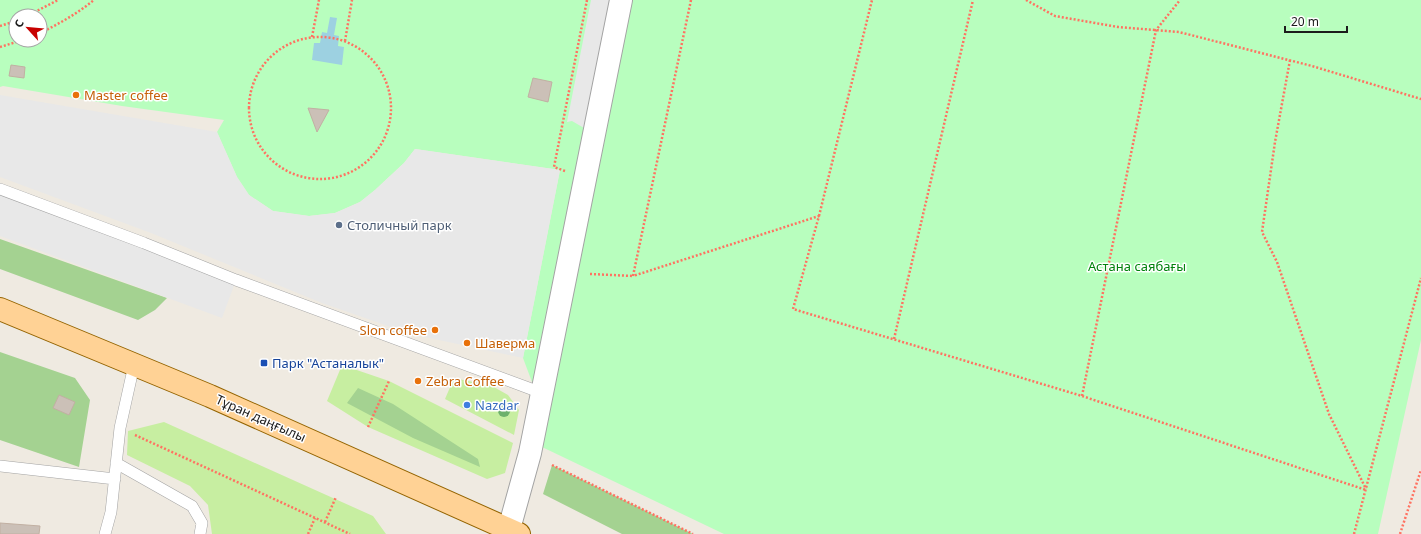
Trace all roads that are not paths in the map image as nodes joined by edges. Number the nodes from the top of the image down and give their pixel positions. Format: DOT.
graph roads {
  1 [pos="621,0"];
  2 [pos="0,189"];
  3 [pos="0,309"];
  4 [pos="134,365"];
  5 [pos="542,393"];
  6 [pos="116,463"];
  7 [pos="0,466"];
  8 [pos="115,478"];
  9 [pos="514,532"];
  10 [pos="105,534"];
  11 [pos="200,534"];
  1 -- 5 [label="street"];
  2 -- 5 [label="lane"];
  3 -- 4 [label="main road, Тұран даңғылы"];
  4 -- 6 [label="lane"];
  4 -- 9 [label="main road, Тұран даңғылы"];
  5 -- 9 [label="street"];
  6 -- 8 [label="lane"];
  6 -- 11 [label="lane"];
  7 -- 8 [label="lane"];
  8 -- 10 [label="lane"];
}
